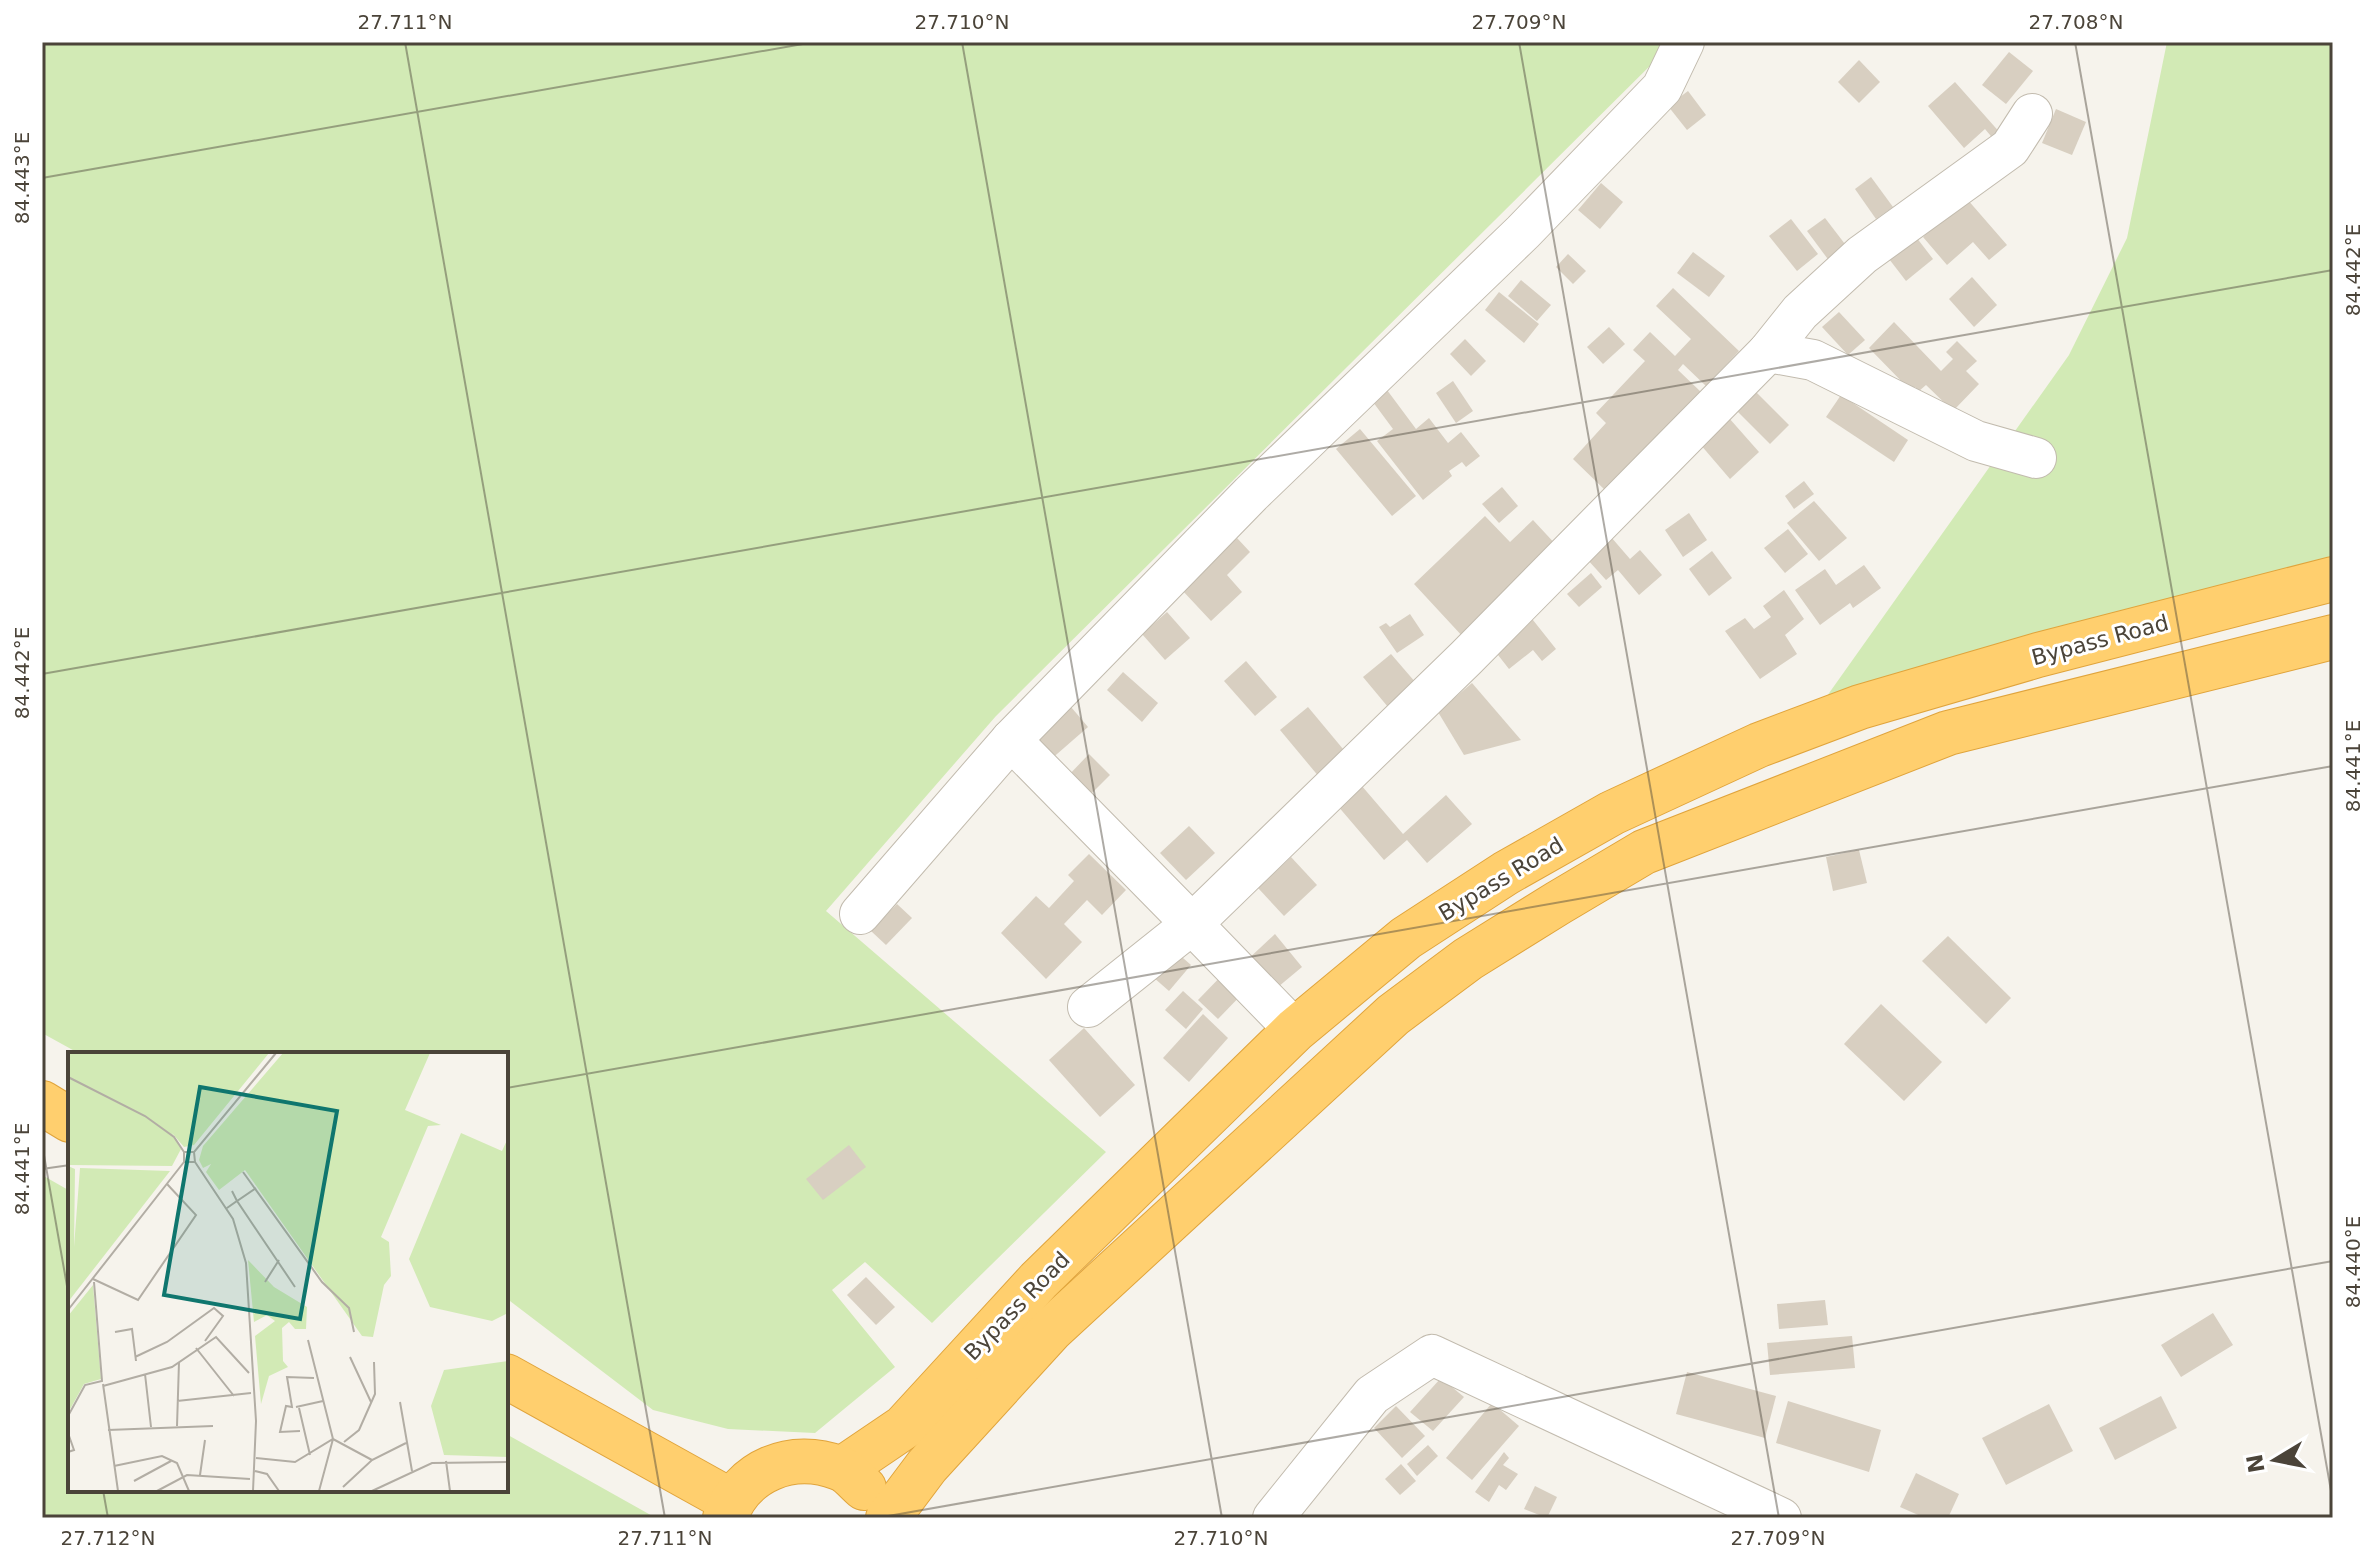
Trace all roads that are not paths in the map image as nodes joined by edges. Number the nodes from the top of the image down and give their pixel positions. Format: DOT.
graph roads {
  1 [pos="1684,42"];
  2 [pos="2032,114"];
  3 [pos="1768,352"];
  4 [pos="2036,458"];
  5 [pos="2333,579"];
  6 [pos="2333,637"];
  7 [pos="1011,740"];
  8 [pos="1612,813"];
  9 [pos="1644,852"];
  10 [pos="860,914"];
  11 [pos="1192,924"];
  12 [pos="1088,1007"];
  13 [pos="1295,1030"];
  14 [pos="42,1103"];
  15 [pos="68,1119"];
  16 [pos="508,1377"];
  17 [pos="842,1469"];
  18 [pos="728,1510"];
  19 [pos="880,1518"];
  20 [pos="888,1518"];
  21 [pos="1273,1518"];
  22 [pos="1781,1518"];
  1 -- 7 [label="street"];
  2 -- 3 [label="street"];
  3 -- 4 [label="street"];
  3 -- 11 [label="street"];
  5 -- 8 [label="highway, Bypass Road"];
  6 -- 9 [label="highway, Bypass Road"];
  7 -- 10 [label="street"];
  7 -- 11 [label="street"];
  8 -- 9 [label="highway"];
  8 -- 13 [label="highway, Bypass Road"];
  9 -- 20 [label="highway, Bypass Road"];
  11 -- 12 [label="street"];
  11 -- 13 [label="street"];
  13 -- 17 [label="highway, Bypass Road"];
  14 -- 15 [label="highway"];
  16 -- 18 [label="highway"];
  17 -- 18 [label="highway"];
  17 -- 19 [label="highway"];
  21 -- 22 [label="street"];
}
